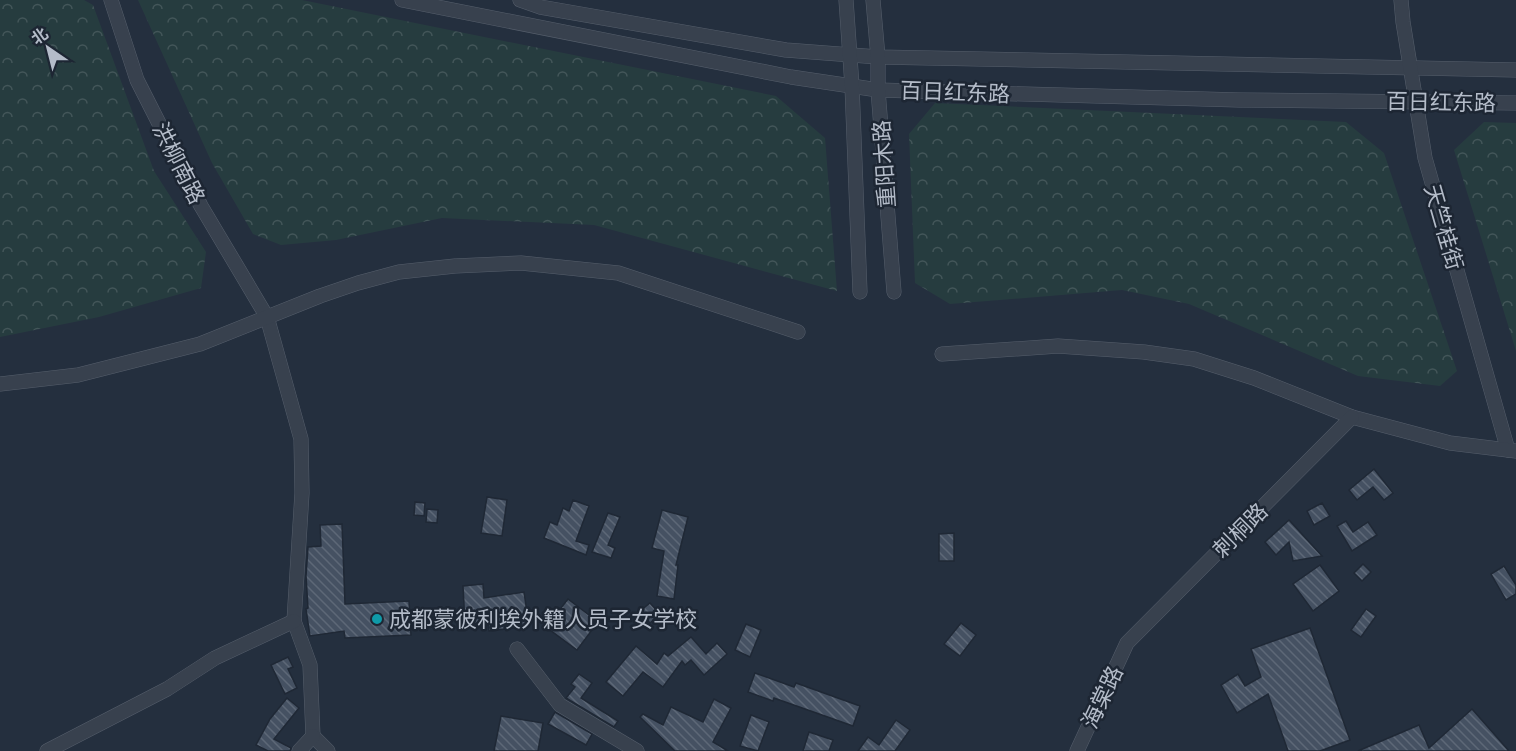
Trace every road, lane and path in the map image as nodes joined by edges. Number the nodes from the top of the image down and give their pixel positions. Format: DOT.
graph roads {
  1 [pos="111,0"];
  2 [pos="402,0"];
  3 [pos="520,0"];
  4 [pos="846,0"];
  5 [pos="873,0"];
  6 [pos="1401,0"];
  7 [pos="850,55"];
  8 [pos="878,57"];
  9 [pos="1410,68"];
  10 [pos="1516,70"];
  11 [pos="852,86"];
  12 [pos="878,90"];
  13 [pos="1415,102"];
  14 [pos="1516,103"];
  15 [pos="860,292"];
  16 [pos="894,292"];
  17 [pos="267,317"];
  18 [pos="798,332"];
  19 [pos="942,354"];
  20 [pos="0,384"];
  21 [pos="1352,417"];
  22 [pos="1512,451"];
  23 [pos="294,621"];
  24 [pos="1126,643"];
  25 [pos="517,649"];
  26 [pos="313,736"];
  27 [pos="47,751"];
  28 [pos="299,751"];
  29 [pos="328,751"];
  30 [pos="637,751"];
  31 [pos="1077,751"];
  1 -- 17 [label="street, 洪柳南路"];
  2 -- 11 [label="street, 百日红东路"];
  3 -- 7 [label="street, 百日红东路"];
  4 -- 7 [label="street, 重阳木路"];
  5 -- 8 [label="street, 重阳木路"];
  6 -- 9 [label="street, 天竺桂街"];
  7 -- 8 [label="street, 百日红东路"];
  7 -- 11 [label="street, 重阳木路"];
  8 -- 9 [label="street, 百日红东路"];
  8 -- 12 [label="street, 重阳木路"];
  9 -- 10 [label="street, 百日红东路"];
  9 -- 13 [label="street, 天竺桂街"];
  11 -- 12 [label="street, 百日红东路"];
  11 -- 15 [label="street, 重阳木路"];
  12 -- 13 [label="street, 百日红东路"];
  12 -- 16 [label="street, 重阳木路"];
  13 -- 14 [label="street, 百日红东路"];
  13 -- 22 [label="street, 天竺桂街"];
  17 -- 18 [label="street"];
  17 -- 20 [label="street"];
  17 -- 23 [label="street, 洪柳南路"];
  19 -- 21 [label="street"];
  21 -- 22 [label="street"];
  21 -- 24 [label="street, 刺桐路"];
  23 -- 26 [label="street"];
  23 -- 27 [label="street"];
  24 -- 31 [label="street, 海棠路"];
  25 -- 30 [label="street"];
  26 -- 28 [label="street"];
  26 -- 29 [label="street"];
}
